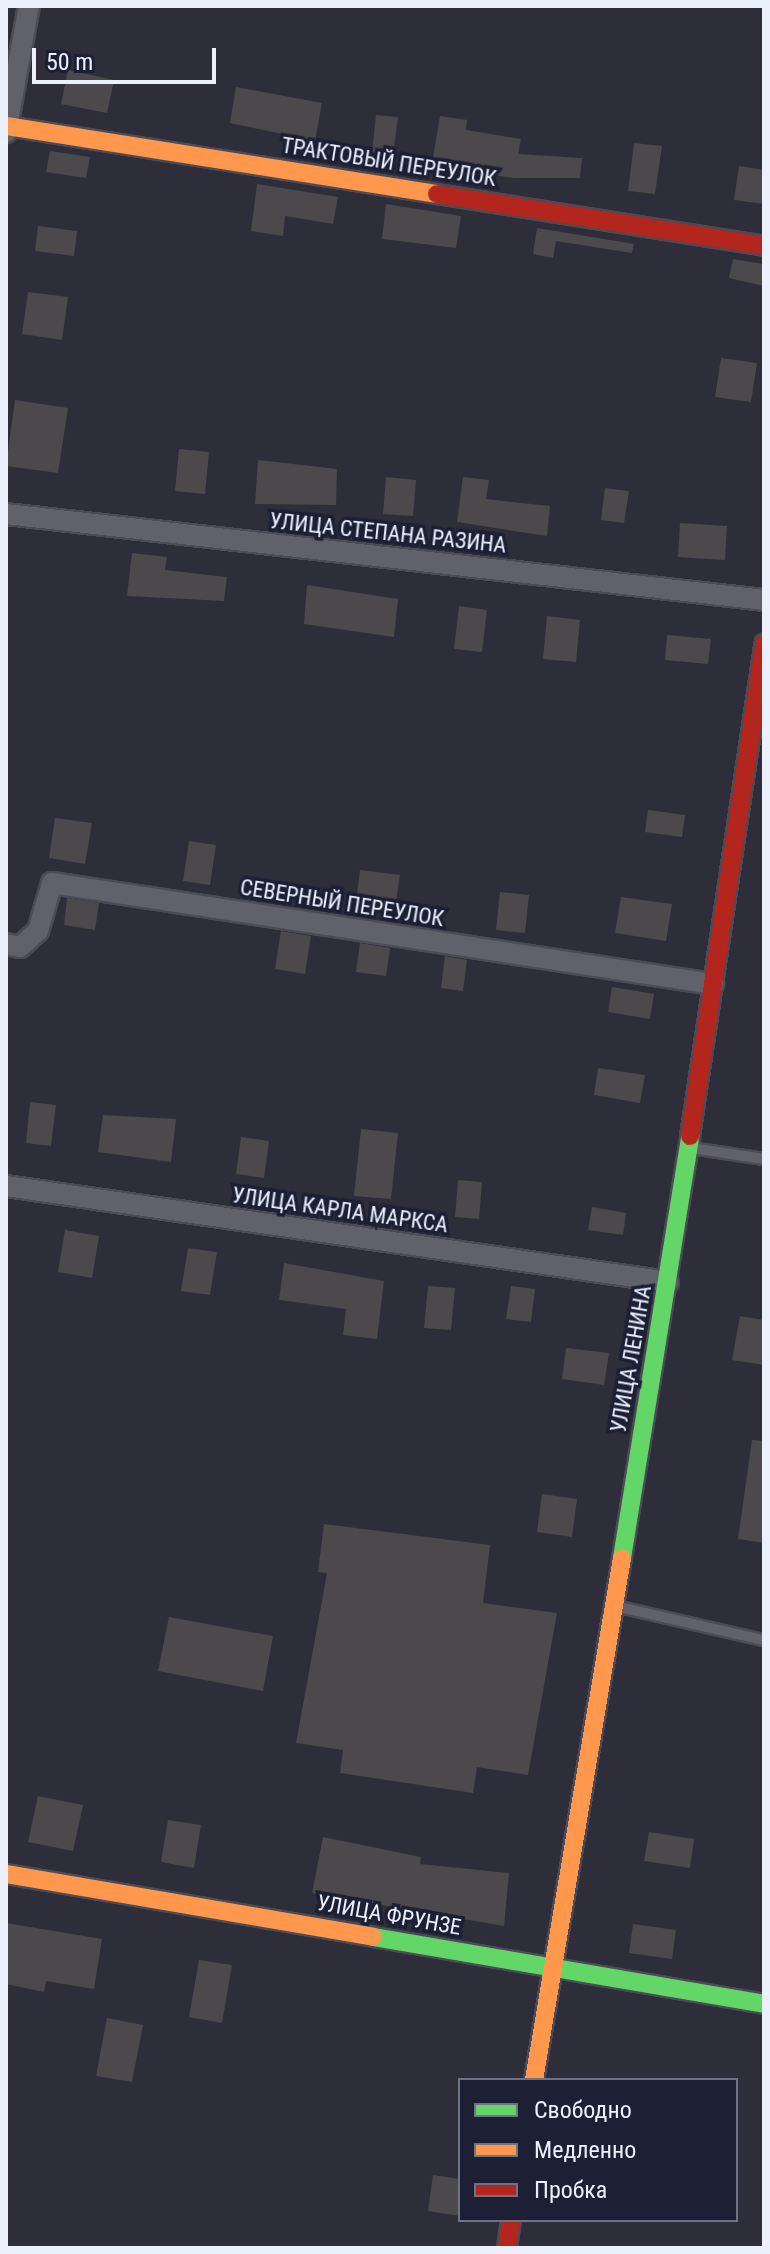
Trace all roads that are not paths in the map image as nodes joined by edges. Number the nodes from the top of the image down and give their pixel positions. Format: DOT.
graph roads {
  1 [pos="29,6"];
  2 [pos="7,129"];
  3 [pos="764,246"];
  4 [pos="6,514"];
  5 [pos="764,600"];
  6 [pos="764,644"];
  7 [pos="755,768"];
  8 [pos="6,944"];
  9 [pos="713,984"];
  10 [pos="688,1148"];
  11 [pos="764,1159"];
  12 [pos="6,1186"];
  13 [pos="668,1282"];
  14 [pos="613,1606"];
  15 [pos="764,1640"];
  16 [pos="6,1874"];
  17 [pos="552,1967"];
  18 [pos="764,2004"];
  19 [pos="534,2078"];
  20 [pos="511,2222"];
  21 [pos="507,2248"];
  1 -- 2 [label="street"];
  2 -- 3 [label="street, ТРАКТОВЫЙ ПЕРЕУЛОК"];
  4 -- 5 [label="street, УЛИЦА СТЕПАНА РАЗИНА"];
  6 -- 7 [label="street, УЛИЦА ЛЕНИНА"];
  7 -- 9 [label="street, УЛИЦА ЛЕНИНА"];
  8 -- 9 [label="street, СЕВЕРНЫЙ ПЕРЕУЛОК"];
  9 -- 10 [label="street, УЛИЦА ЛЕНИНА"];
  10 -- 11 [label="lane"];
  10 -- 13 [label="street, УЛИЦА ЛЕНИНА"];
  12 -- 13 [label="street, УЛИЦА КАРЛА МАРКСА"];
  13 -- 14 [label="street, УЛИЦА ЛЕНИНА"];
  14 -- 15 [label="lane"];
  14 -- 17 [label="street, УЛИЦА ЛЕНИНА"];
  16 -- 17 [label="street, УЛИЦА ФРУНЗЕ"];
  17 -- 18 [label="street, УЛИЦА ФРУНЗЕ"];
  17 -- 19 [label="street, УЛИЦА ЛЕНИНА"];
  20 -- 21 [label="street"];
}
